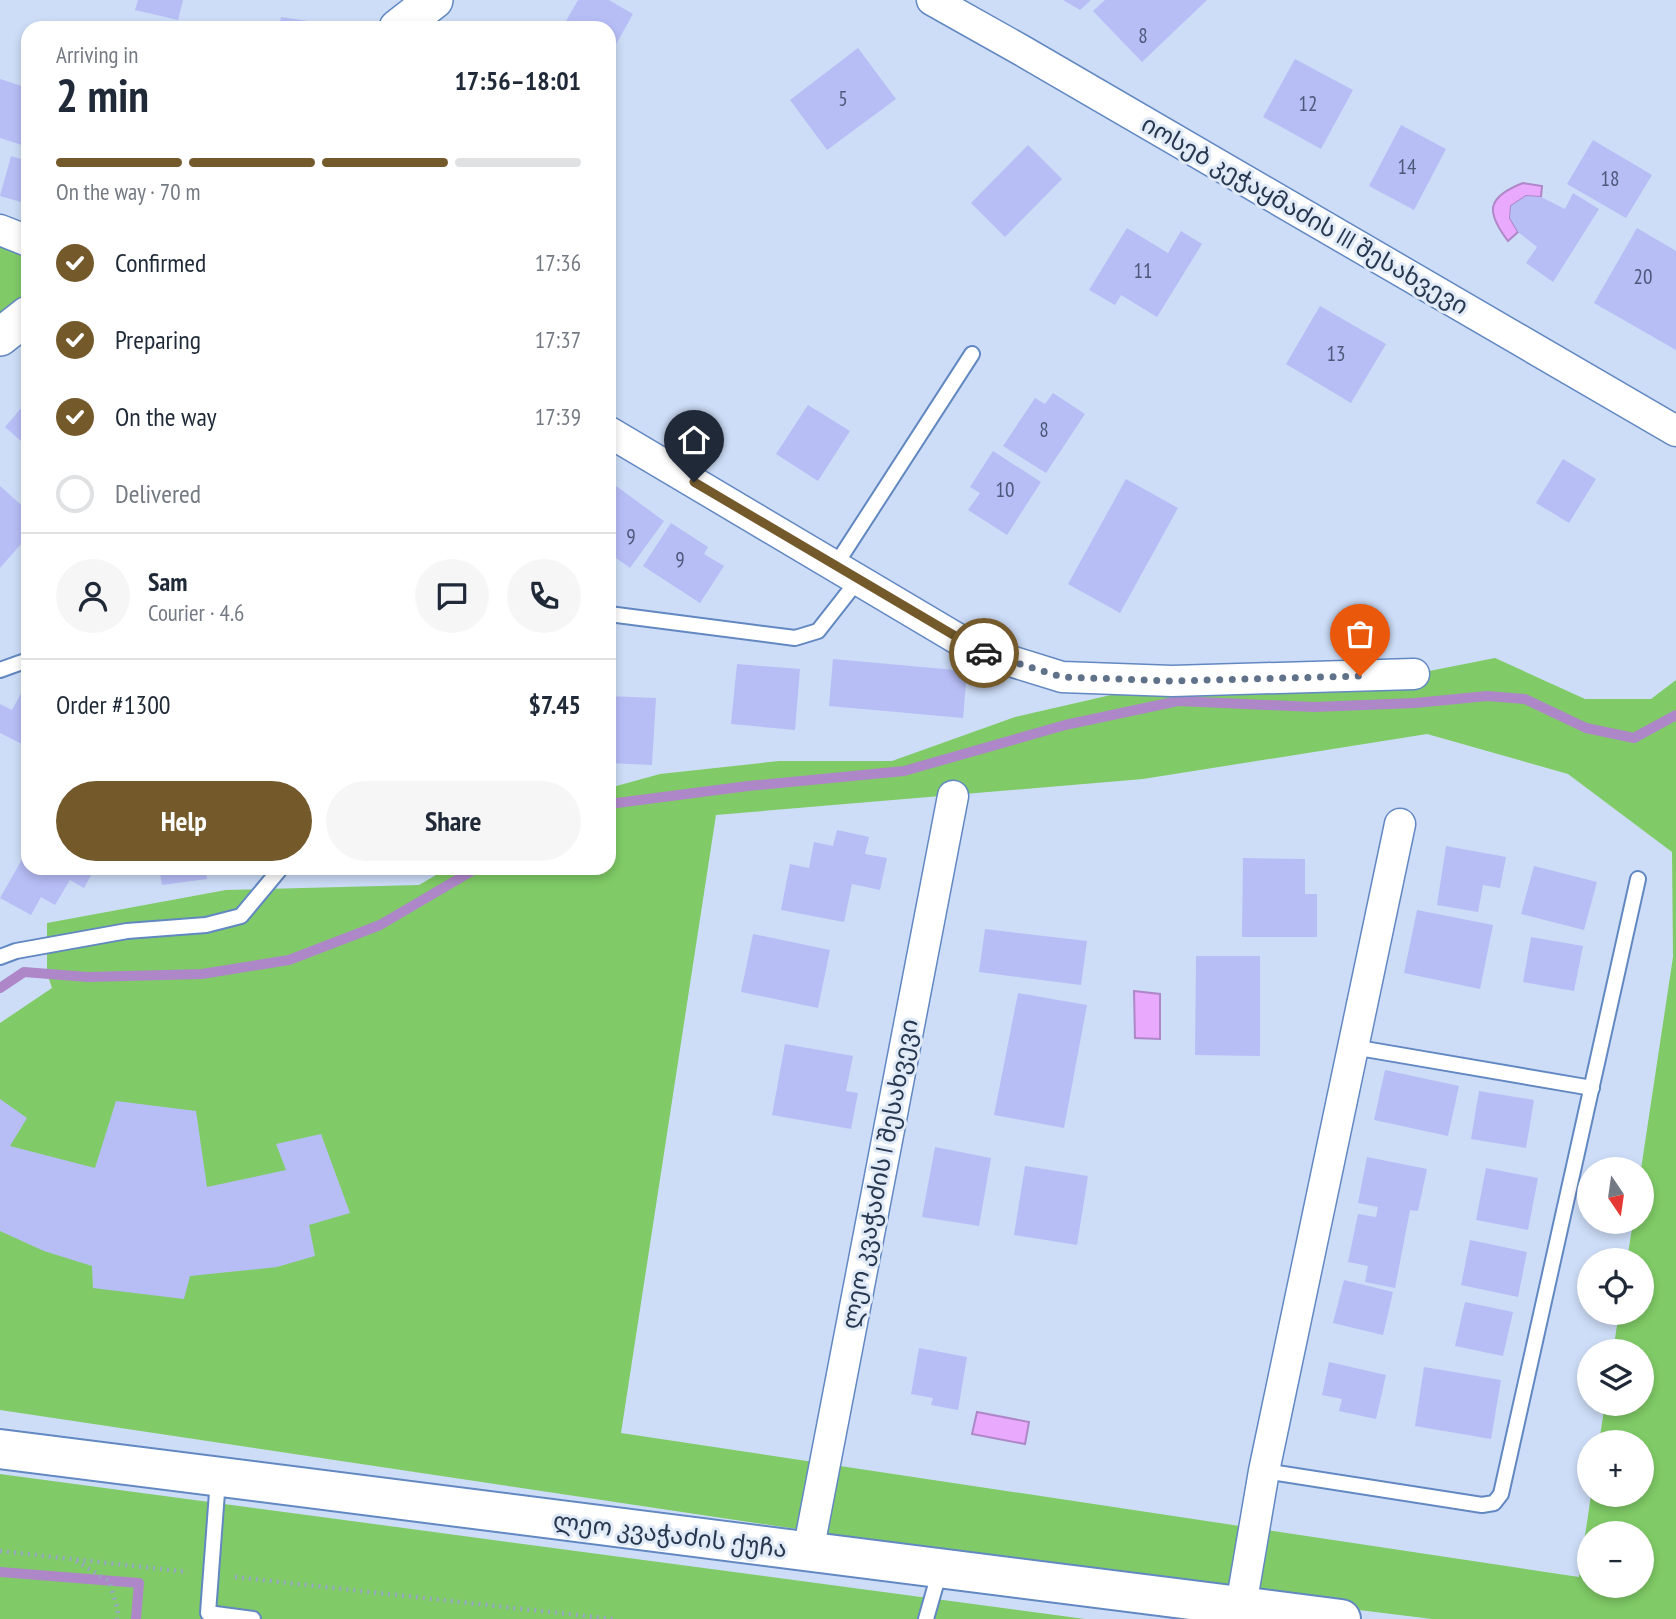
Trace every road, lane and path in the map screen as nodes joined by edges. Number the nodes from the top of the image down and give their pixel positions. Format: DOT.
graph roads {
  1 [pos="434,0"];
  2 [pos="932,0"];
  3 [pos="407,21"];
  4 [pos="0,230"];
  5 [pos="21,238"];
  6 [pos="21,320"];
  7 [pos="0,337"];
  8 [pos="972,354"];
  9 [pos="1676,431"];
  10 [pos="616,436"];
  11 [pos="847,573"];
  12 [pos="616,615"];
  13 [pos="21,662"];
  14 [pos="0,670"];
  15 [pos="1414,674"];
  16 [pos="953,796"];
  17 [pos="1400,824"];
  18 [pos="275,875"];
  19 [pos="1638,880"];
  20 [pos="0,957"];
  21 [pos="1353,1047"];
  22 [pos="1592,1087"];
  23 [pos="0,1449"];
  24 [pos="1264,1471"];
  25 [pos="218,1477"];
  26 [pos="0,1551"];
  27 [pos="808,1552"];
  28 [pos="72,1559"];
  29 [pos="940,1569"];
  30 [pos="211,1574"];
  31 [pos="1241,1606"];
  32 [pos="117,1619"];
  33 [pos="253,1619"];
  34 [pos="613,1619"];
  35 [pos="926,1619"];
  36 [pos="1341,1619"];
  1 -- 3 [label="street"];
  2 -- 9 [label="street, იოსებ კეჭაყმაძის III შესახვევი"];
  4 -- 5 [label="street"];
  6 -- 7 [label="street"];
  8 -- 11 [label="lane"];
  10 -- 11 [label="street"];
  11 -- 12 [label="lane"];
  11 -- 15 [label="street"];
  13 -- 14 [label="lane"];
  16 -- 27 [label="street, ლეო კვაჭაძის I შესახვევი"];
  17 -- 21 [label="street"];
  18 -- 20 [label="lane"];
  19 -- 22 [label="lane"];
  21 -- 22 [label="lane"];
  21 -- 24 [label="street"];
  22 -- 24 [label="lane"];
  23 -- 25 [label="main road, ლეო კვაჭაძის ქუჩა"];
  24 -- 31 [label="street"];
  25 -- 27 [label="main road, ლეო კვაჭაძის ქუჩა"];
  25 -- 30 [label="lane"];
  26 -- 28 [label="path"];
  27 -- 29 [label="main road, ლეო კვაჭაძის ქუჩა"];
  28 -- 30 [label="path"];
  28 -- 32 [label="path"];
  29 -- 31 [label="main road, ლეო კვაჭაძის ქუჩა"];
  29 -- 35 [label="lane"];
  30 -- 33 [label="lane"];
  30 -- 34 [label="path"];
  31 -- 36 [label="main road, ლეო კვაჭაძის ქუჩა"];
}
